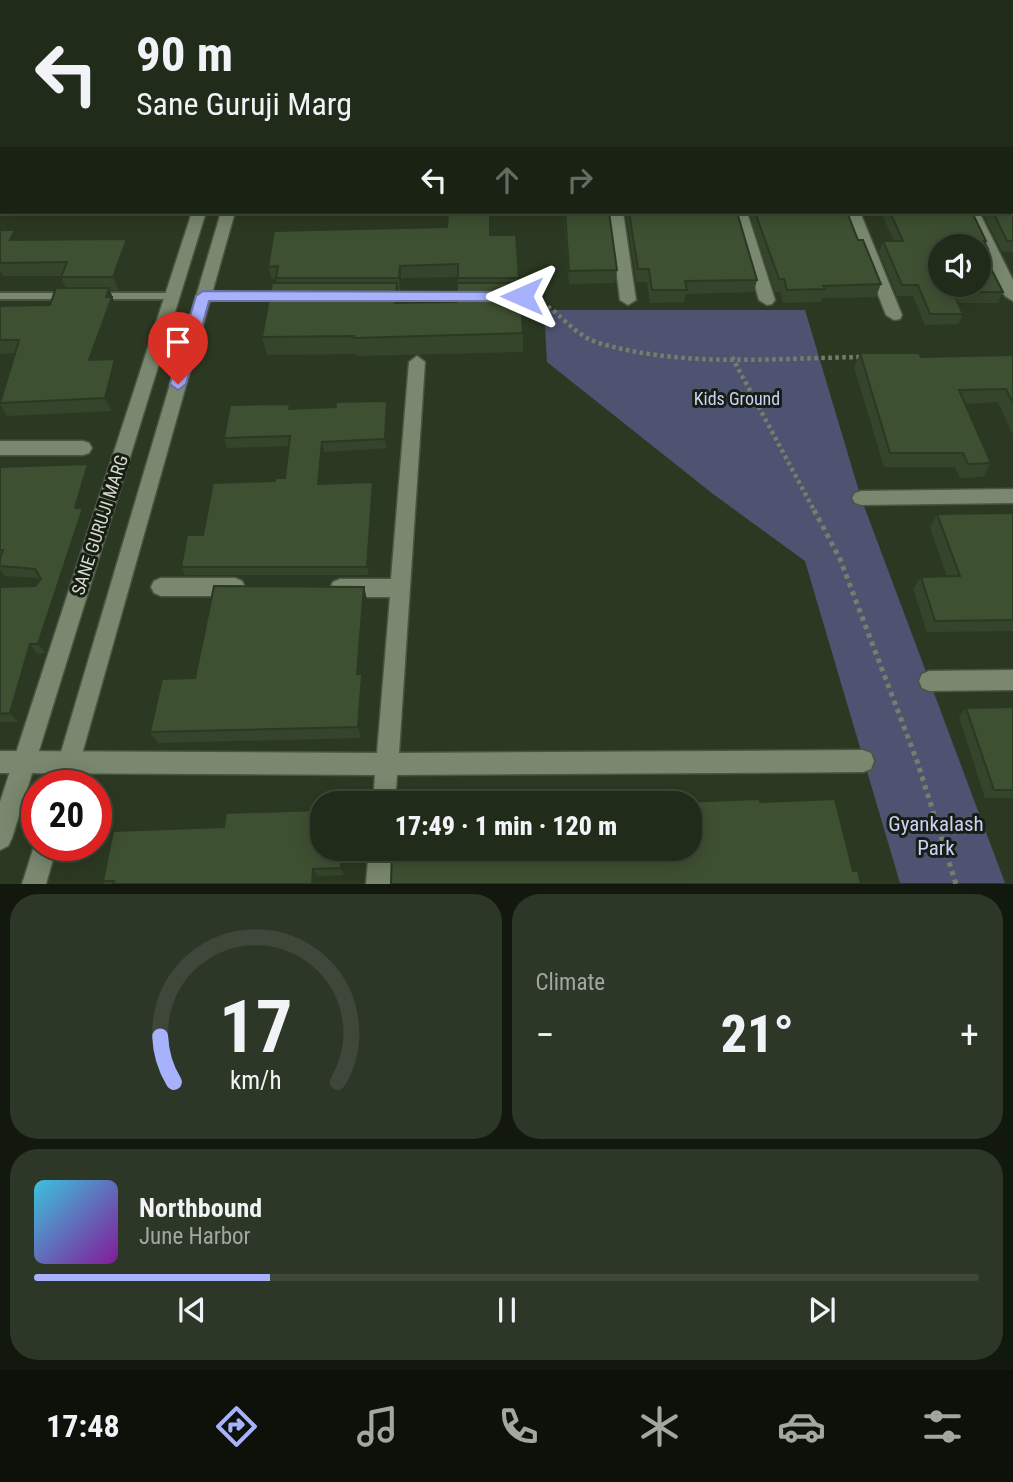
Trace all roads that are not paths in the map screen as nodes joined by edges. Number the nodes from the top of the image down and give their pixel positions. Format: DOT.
graph roads {
  1 [pos="198,214"];
  2 [pos="227,214"];
  3 [pos="616,214"];
  4 [pos="741,214"];
  5 [pos="854,214"];
  6 [pos="973,214"];
  7 [pos="0,296"];
  8 [pos="79,296"];
  9 [pos="93,296"];
  10 [pos="172,296"];
  11 [pos="203,296"];
  12 [pos="287,296"];
  13 [pos="370,296"];
  14 [pos="481,296"];
  15 [pos="1013,296"];
  16 [pos="628,300"];
  17 [pos="767,300"];
  18 [pos="894,315"];
  19 [pos="417,362"];
  20 [pos="0,448"];
  21 [pos="83,448"];
  22 [pos="1013,496"];
  23 [pos="861,498"];
  24 [pos="161,587"];
  25 [pos="254,587"];
  26 [pos="321,588"];
  27 [pos="401,588"];
  28 [pos="1013,680"];
  29 [pos="929,681"];
  30 [pos="863,761"];
  31 [pos="0,762"];
  32 [pos="24,762"];
  33 [pos="69,762"];
  34 [pos="387,764"];
  35 [pos="67,770"];
  36 [pos="385,791"];
  37 [pos="0,838"];
  38 [pos="40,861"];
  39 [pos="380,861"];
  40 [pos="34,884"];
  41 [pos="378,884"];
  1 -- 10 [label="street, SANE GURUJI MARG"];
  2 -- 11 [label="street, SANE GURUJI MARG"];
  3 -- 16 [label="street"];
  4 -- 17 [label="street"];
  5 -- 18 [label="street"];
  6 -- 15 [label="street"];
  7 -- 8 [label="lane"];
  9 -- 10 [label="lane"];
  10 -- 32 [label="street, SANE GURUJI MARG"];
  11 -- 12 [label="lane"];
  11 -- 33 [label="street, SANE GURUJI MARG"];
  13 -- 14 [label="lane"];
  19 -- 27 [label="street"];
  20 -- 21 [label="street"];
  22 -- 23 [label="street"];
  24 -- 25 [label="street"];
  26 -- 27 [label="street"];
  27 -- 34 [label="street"];
  28 -- 29 [label="street"];
  30 -- 34 [label="street"];
  31 -- 32 [label="street"];
  32 -- 33 [label="street"];
  32 -- 37 [label="street, SANE GURUJI MARG"];
  33 -- 34 [label="street"];
  33 -- 35 [label="street, SANE GURUJI MARG"];
  34 -- 36 [label="street"];
  38 -- 40 [label="street"];
  39 -- 41 [label="street"];
}
